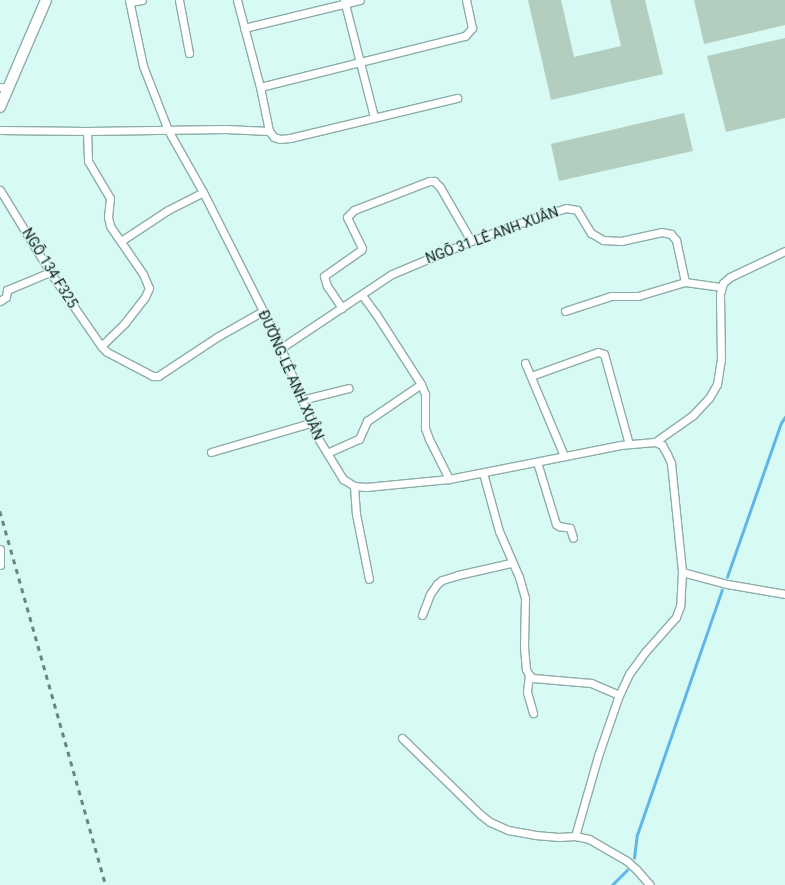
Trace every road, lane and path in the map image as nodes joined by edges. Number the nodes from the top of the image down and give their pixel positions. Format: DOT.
graph roads {
  1 [pos="46,0"];
  2 [pos="142,0"];
  3 [pos="179,0"];
  4 [pos="237,0"];
  5 [pos="360,0"];
  6 [pos="466,0"];
  7 [pos="130,1"];
  8 [pos="345,2"];
  9 [pos="244,28"];
  10 [pos="189,53"];
  11 [pos="359,62"];
  12 [pos="260,87"];
  13 [pos="4,88"];
  14 [pos="457,98"];
  15 [pos="0,107"];
  16 [pos="374,117"];
  17 [pos="0,130"];
  18 [pos="168,130"];
  19 [pos="87,131"];
  20 [pos="269,131"];
  21 [pos="0,190"];
  22 [pos="203,192"];
  23 [pos="121,241"];
  24 [pos="471,241"];
  25 [pos="785,251"];
  26 [pos="50,272"];
  27 [pos="685,282"];
  28 [pos="722,287"];
  29 [pos="362,295"];
  30 [pos="0,300"];
  31 [pos="342,308"];
  32 [pos="263,311"];
  33 [pos="565,312"];
  34 [pos="101,346"];
  35 [pos="281,348"];
  36 [pos="525,363"];
  37 [pos="531,376"];
  38 [pos="421,384"];
  39 [pos="349,388"];
  40 [pos="301,400"];
  41 [pos="310,423"];
  42 [pos="655,442"];
  43 [pos="629,444"];
  44 [pos="211,452"];
  45 [pos="327,453"];
  46 [pos="564,456"];
  47 [pos="537,462"];
  48 [pos="483,473"];
  49 [pos="449,478"];
  50 [pos="354,486"];
  51 [pos="572,538"];
  52 [pos="0,549"];
  53 [pos="511,563"];
  54 [pos="0,565"];
  55 [pos="682,572"];
  56 [pos="369,579"];
  57 [pos="785,594"];
  58 [pos="422,615"];
  59 [pos="529,675"];
  60 [pos="619,695"];
  61 [pos="533,713"];
  62 [pos="402,738"];
  63 [pos="575,836"];
  64 [pos="650,885"];
  1 -- 13 [label="main road"];
  2 -- 7 [label="street"];
  3 -- 10 [label="street"];
  4 -- 9 [label="street"];
  5 -- 8 [label="street"];
  6 -- 11 [label="street"];
  7 -- 18 [label="street, ĐƯỜNG LÊ ANH XUÂN"];
  8 -- 9 [label="street"];
  8 -- 11 [label="street"];
  9 -- 12 [label="street"];
  11 -- 12 [label="street"];
  11 -- 16 [label="street"];
  12 -- 20 [label="street"];
  13 -- 15 [label="main road"];
  14 -- 16 [label="street"];
  16 -- 20 [label="street"];
  17 -- 19 [label="street"];
  18 -- 19 [label="street"];
  18 -- 20 [label="street"];
  18 -- 22 [label="street, ĐƯỜNG LÊ ANH XUÂN"];
  19 -- 23 [label="street"];
  21 -- 26 [label="street, NGÕ 134 F325"];
  22 -- 23 [label="street"];
  22 -- 32 [label="street, ĐƯỜNG LÊ ANH XUÂN"];
  23 -- 34 [label="street"];
  24 -- 27 [label="street, NGÕ 31 LÊ ANH XUÂN"];
  24 -- 29 [label="street, NGÕ 31 LÊ ANH XUÂN"];
  24 -- 31 [label="street"];
  25 -- 28 [label="street"];
  26 -- 30 [label="street"];
  26 -- 34 [label="street, NGÕ 134 F325"];
  27 -- 28 [label="street"];
  27 -- 33 [label="street"];
  28 -- 42 [label="street"];
  29 -- 31 [label="street, NGÕ 31 LÊ ANH XUÂN"];
  29 -- 38 [label="street"];
  31 -- 35 [label="street, NGÕ 31 LÊ ANH XUÂN"];
  32 -- 34 [label="street"];
  32 -- 35 [label="street, ĐƯỜNG LÊ ANH XUÂN"];
  35 -- 40 [label="street, ĐƯỜNG LÊ ANH XUÂN"];
  36 -- 37 [label="street"];
  37 -- 43 [label="street"];
  37 -- 46 [label="street"];
  38 -- 45 [label="street"];
  38 -- 49 [label="street"];
  39 -- 40 [label="street"];
  40 -- 41 [label="street, ĐƯỜNG LÊ ANH XUÂN"];
  41 -- 44 [label="street"];
  41 -- 45 [label="street, ĐƯỜNG LÊ ANH XUÂN"];
  42 -- 43 [label="street"];
  42 -- 55 [label="street"];
  43 -- 46 [label="street"];
  45 -- 50 [label="street, ĐƯỜNG LÊ ANH XUÂN"];
  46 -- 47 [label="street"];
  47 -- 48 [label="street"];
  47 -- 51 [label="street"];
  48 -- 49 [label="street"];
  48 -- 53 [label="street"];
  49 -- 50 [label="street"];
  50 -- 56 [label="street"];
  52 -- 54 [label="street"];
  53 -- 58 [label="street"];
  53 -- 59 [label="street"];
  55 -- 57 [label="street"];
  55 -- 60 [label="street"];
  59 -- 60 [label="street"];
  59 -- 61 [label="street"];
  60 -- 63 [label="street"];
  62 -- 63 [label="street"];
  63 -- 64 [label="street"];
}
